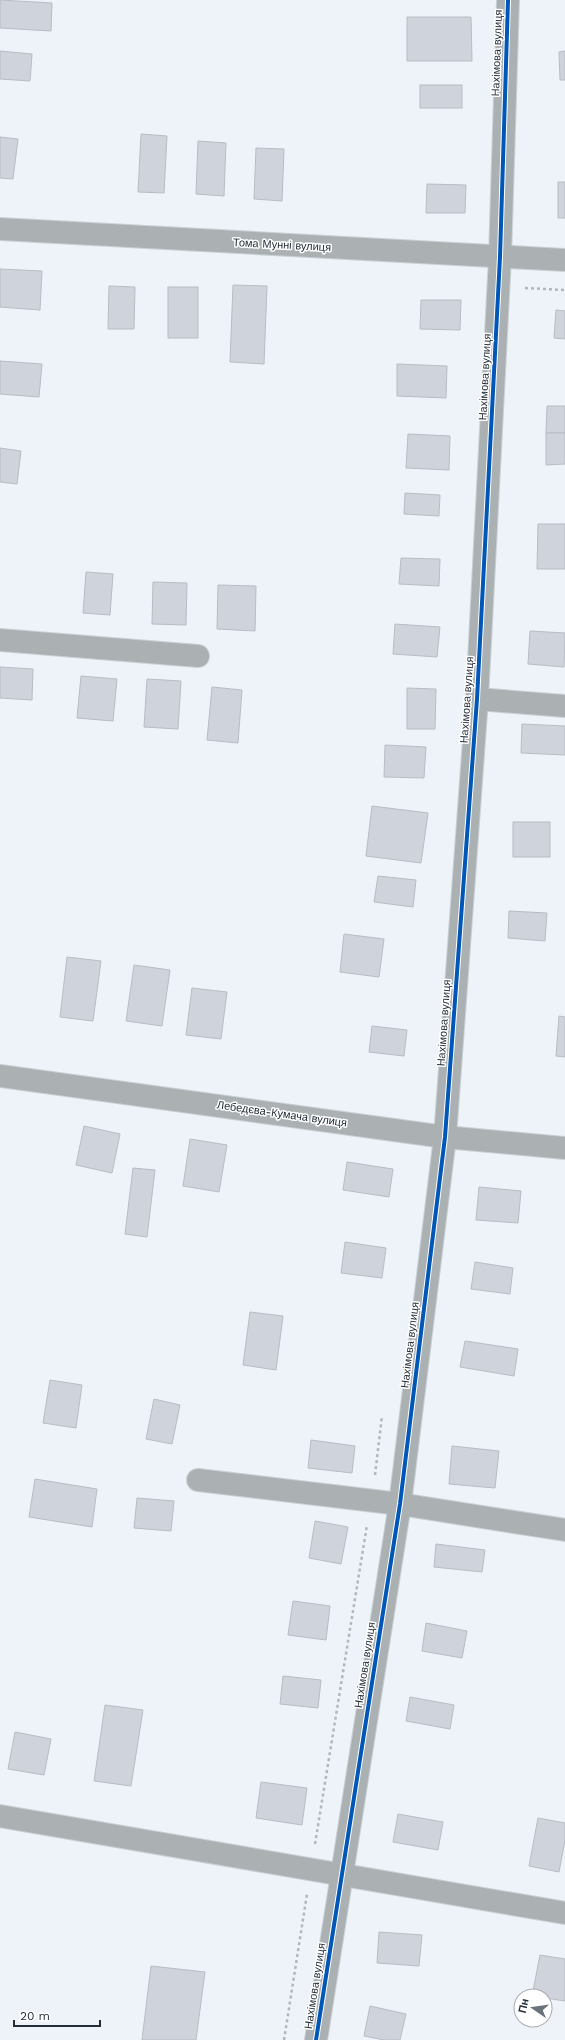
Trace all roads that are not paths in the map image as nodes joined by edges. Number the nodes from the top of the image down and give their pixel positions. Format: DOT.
graph roads {
  1 [pos="508,0"];
  2 [pos="0,229"];
  3 [pos="500,257"];
  4 [pos="565,260"];
  5 [pos="0,640"];
  6 [pos="198,656"];
  7 [pos="477,699"];
  8 [pos="565,706"];
  9 [pos="0,1076"];
  10 [pos="444,1137"];
  11 [pos="565,1148"];
  12 [pos="198,1480"];
  13 [pos="400,1504"];
  14 [pos="565,1530"];
  15 [pos="0,1816"];
  16 [pos="341,1874"];
  17 [pos="565,1913"];
  18 [pos="316,2040"];
  1 -- 3 [label="street, Нахімова вулиця"];
  2 -- 3 [label="street, Тома Мунні вулиця"];
  3 -- 4 [label="street, Тома Мунні вулиця"];
  3 -- 7 [label="street, Нахімова вулиця"];
  5 -- 6 [label="street"];
  7 -- 8 [label="street"];
  7 -- 10 [label="street, Нахімова вулиця"];
  9 -- 10 [label="street, Лебедєва-Кумача вулиця"];
  10 -- 11 [label="street, Лебедєва-Кумача вулиця"];
  10 -- 13 [label="street, Нахімова вулиця"];
  12 -- 13 [label="street"];
  13 -- 14 [label="street"];
  13 -- 16 [label="street, Нахімова вулиця"];
  15 -- 16 [label="street"];
  16 -- 17 [label="street"];
  16 -- 18 [label="street, Нахімова вулиця"];
}
